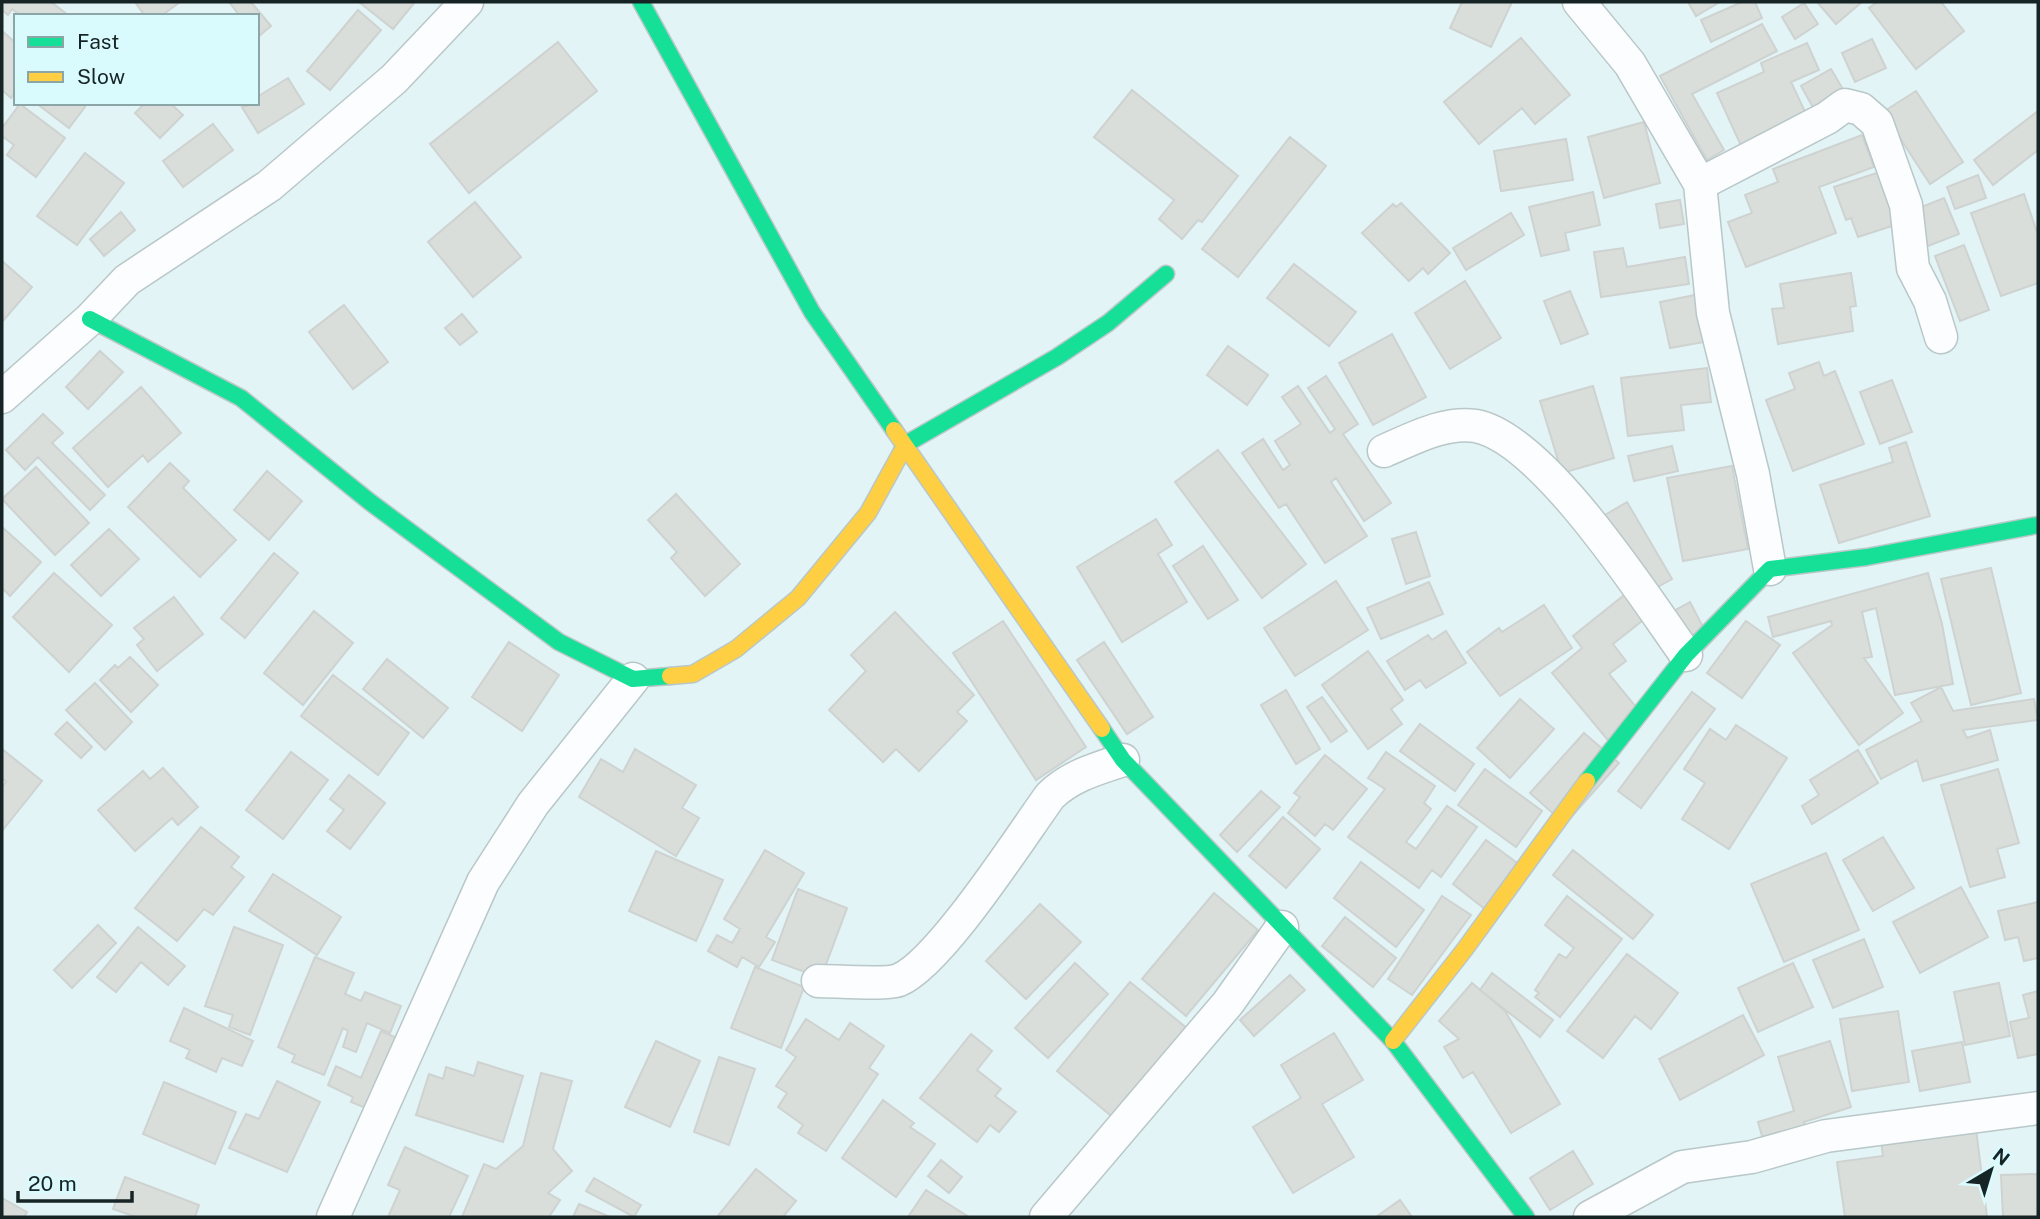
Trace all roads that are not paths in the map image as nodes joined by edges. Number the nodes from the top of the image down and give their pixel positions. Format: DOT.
graph roads {
  1 [pos="467,2"];
  2 [pos="641,2"];
  3 [pos="1579,2"];
  4 [pos="1700,184"];
  5 [pos="1166,274"];
  6 [pos="90,318"];
  7 [pos="1941,337"];
  8 [pos="2,397"];
  9 [pos="906,444"];
  10 [pos="1384,451"];
  11 [pos="2038,525"];
  12 [pos="1770,569"];
  13 [pos="1686,656"];
  14 [pos="633,679"];
  15 [pos="1123,760"];
  16 [pos="1282,927"];
  17 [pos="818,981"];
  18 [pos="1394,1041"];
  19 [pos="2038,1108"];
  20 [pos="333,1217"];
  21 [pos="1046,1217"];
  22 [pos="1526,1217"];
  23 [pos="1590,1217"];
  1 -- 6 [label="street"];
  2 -- 9 [label="street"];
  3 -- 4 [label="street"];
  4 -- 7 [label="street"];
  4 -- 12 [label="street"];
  5 -- 9 [label="street"];
  6 -- 8 [label="street"];
  6 -- 14 [label="street"];
  9 -- 14 [label="street"];
  9 -- 15 [label="street"];
  10 -- 13 [label="street"];
  11 -- 12 [label="street"];
  12 -- 13 [label="street"];
  13 -- 18 [label="street"];
  14 -- 20 [label="street"];
  15 -- 16 [label="street"];
  15 -- 17 [label="street"];
  16 -- 18 [label="street"];
  16 -- 21 [label="street"];
  18 -- 22 [label="street"];
  19 -- 23 [label="street"];
}
